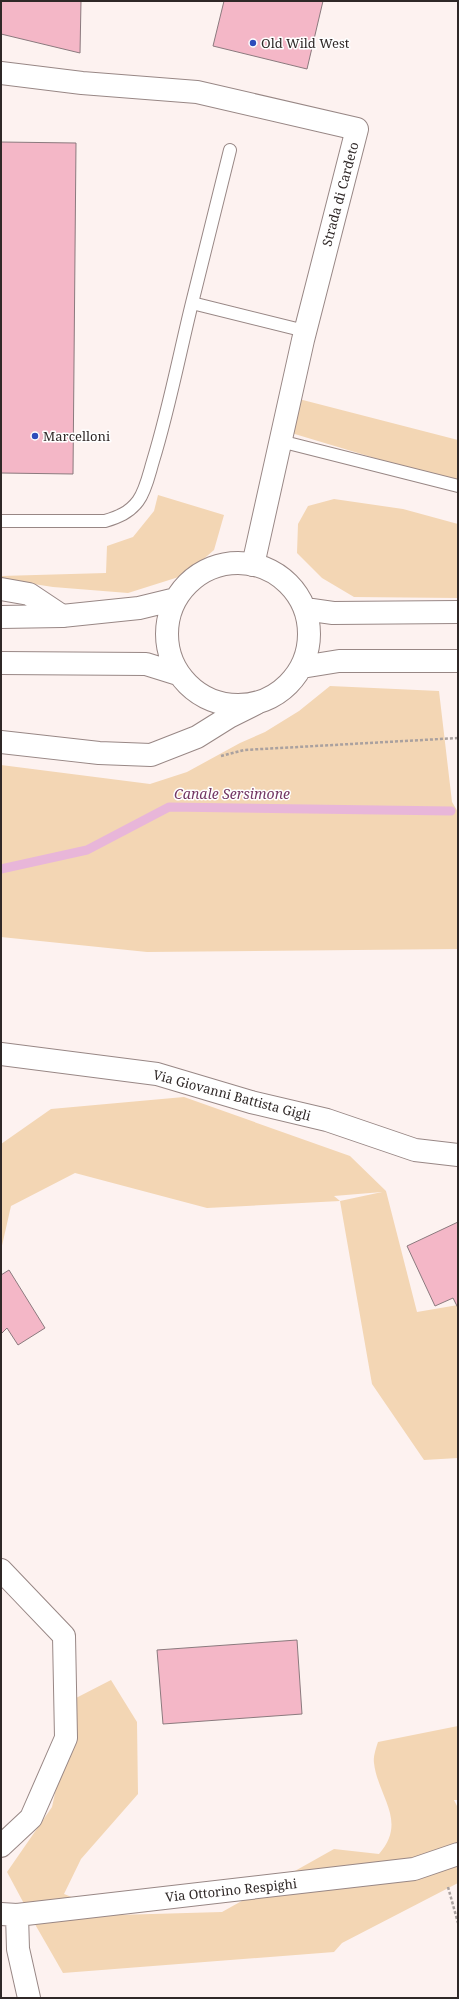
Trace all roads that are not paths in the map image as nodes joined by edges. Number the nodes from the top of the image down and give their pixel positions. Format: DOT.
graph roads {
  1 [pos="1,73"];
  2 [pos="230,150"];
  3 [pos="192,303"];
  4 [pos="305,331"];
  5 [pos="280,441"];
  6 [pos="458,486"];
  7 [pos="1,521"];
  8 [pos="252,565"];
  9 [pos="1,589"];
  10 [pos="176,599"];
  11 [pos="305,609"];
  12 [pos="458,612"];
  13 [pos="62,616"];
  14 [pos="1,617"];
  15 [pos="458,661"];
  16 [pos="1,664"];
  17 [pos="302,667"];
  18 [pos="178,674"];
  19 [pos="255,704"];
  20 [pos="1,742"];
  21 [pos="1,1054"];
  22 [pos="458,1155"];
  23 [pos="1,1570"];
  24 [pos="1,1846"];
  25 [pos="449,1857"];
  26 [pos="9,1914"];
  27 [pos="29,1998"];
  1 -- 4 [label="street, Strada di Cardeto"];
  2 -- 3 [label="lane"];
  3 -- 4 [label="lane"];
  3 -- 7 [label="lane"];
  4 -- 5 [label="street, Strada di Cardeto"];
  5 -- 6 [label="lane"];
  5 -- 8 [label="street, Strada di Cardeto"];
  8 -- 10 [label="street"];
  8 -- 11 [label="street"];
  9 -- 13 [label="street"];
  10 -- 13 [label="street"];
  10 -- 18 [label="street"];
  11 -- 12 [label="street"];
  11 -- 17 [label="street"];
  13 -- 14 [label="street"];
  15 -- 17 [label="street"];
  16 -- 18 [label="street"];
  17 -- 19 [label="street"];
  18 -- 19 [label="street"];
  19 -- 20 [label="street"];
  21 -- 22 [label="street, Via Giovanni Battista Gigli"];
  23 -- 24 [label="street"];
  25 -- 26 [label="street, Via Ottorino Respighi"];
  26 -- 27 [label="street"];
}
